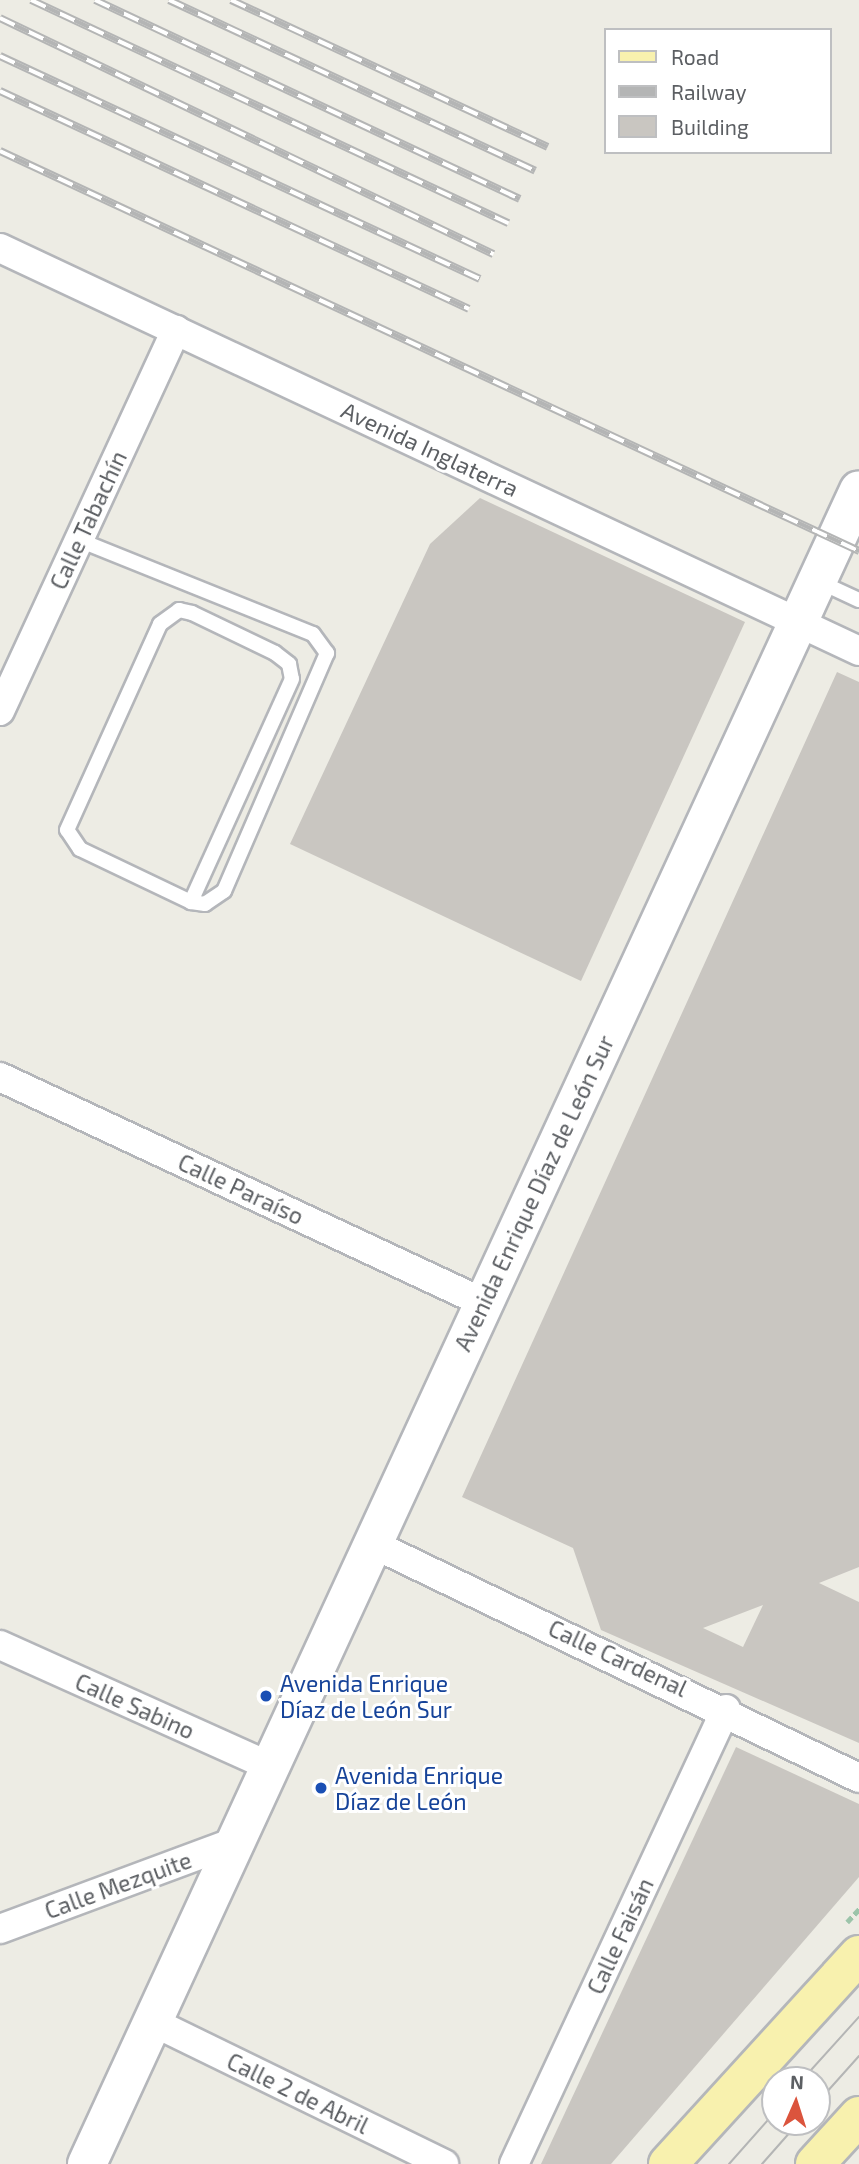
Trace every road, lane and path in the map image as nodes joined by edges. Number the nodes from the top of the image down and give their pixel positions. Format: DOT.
graph roads {
  1 [pos="0,248"];
  2 [pos="176,330"];
  3 [pos="858,496"];
  4 [pos="79,540"];
  5 [pos="818,581"];
  6 [pos="859,600"];
  7 [pos="799,624"];
  8 [pos="859,651"];
  9 [pos="0,711"];
  10 [pos="191,902"];
  11 [pos="0,1077"];
  12 [pos="482,1302"];
  13 [pos="373,1544"];
  14 [pos="0,1645"];
  15 [pos="726,1709"];
  16 [pos="271,1766"];
  17 [pos="859,1778"];
  18 [pos="236,1841"];
  19 [pos="859,1909"];
  20 [pos="0,1929"];
  21 [pos="851,1941"];
  22 [pos="153,2022"];
  23 [pos="859,2116"];
  24 [pos="87,2164"];
  25 [pos="444,2164"];
  26 [pos="514,2164"];
  27 [pos="668,2164"];
  28 [pos="815,2164"];
  1 -- 2 [label="street, Avenida Inglaterra"];
  2 -- 4 [label="street, Calle Tabachín"];
  2 -- 7 [label="street, Avenida Inglaterra"];
  3 -- 5 [label="main road, Avenida Enrique Díaz de León Sur"];
  4 -- 9 [label="street, Calle Tabachín"];
  4 -- 10 [label="lane"];
  5 -- 6 [label="lane"];
  5 -- 7 [label="main road, Avenida Enrique Díaz de León Sur"];
  7 -- 8 [label="street, Avenida Inglaterra"];
  7 -- 12 [label="main road, Avenida Enrique Díaz de León Sur"];
  10 -- 10 [label="lane"];
  11 -- 12 [label="street, Calle Paraíso"];
  12 -- 13 [label="main road, Avenida Enrique Díaz de León Sur"];
  13 -- 15 [label="street, Calle Cardenal"];
  13 -- 16 [label="main road, Avenida Enrique Díaz de León Sur"];
  14 -- 16 [label="street, Calle Sabino"];
  15 -- 17 [label="street, Calle Cardenal"];
  15 -- 26 [label="street, Calle Faisán"];
  16 -- 18 [label="main road, Avenida Enrique Díaz de León Sur"];
  18 -- 20 [label="street, Calle Mezquite"];
  18 -- 22 [label="main road, Avenida Enrique Díaz de León Sur"];
  19 -- 21 [label="path"];
  21 -- 27 [label="main road"];
  22 -- 24 [label="main road, Avenida Enrique Díaz de León Sur"];
  22 -- 25 [label="street, Calle 2 de Abril"];
  23 -- 28 [label="main road"];
}
